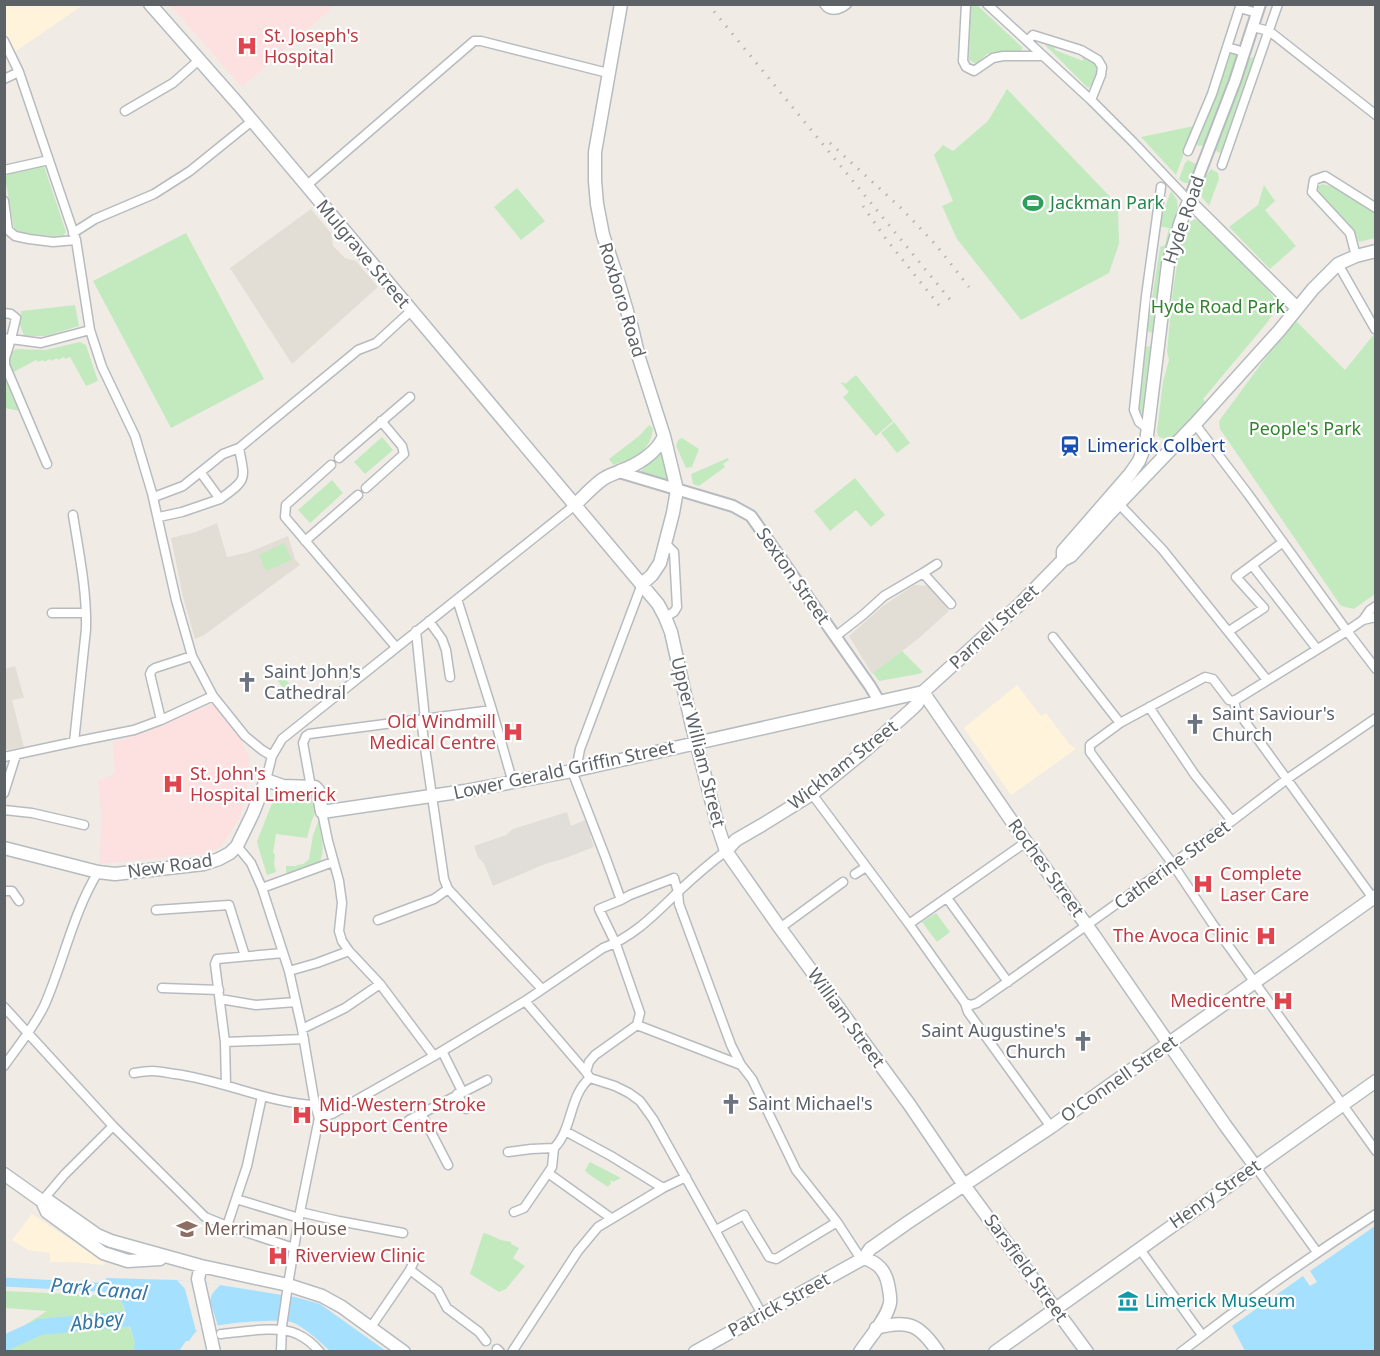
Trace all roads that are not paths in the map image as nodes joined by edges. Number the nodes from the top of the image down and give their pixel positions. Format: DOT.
graph roads {
  1 [pos="150,4"];
  2 [pos="621,4"];
  3 [pos="824,4"];
  4 [pos="847,4"];
  5 [pos="966,4"];
  6 [pos="987,4"];
  7 [pos="1278,4"];
  8 [pos="1240,6"];
  9 [pos="1258,9"];
  10 [pos="1253,27"];
  11 [pos="1269,32"];
  12 [pos="4,41"];
  13 [pos="1027,41"];
  14 [pos="1227,47"];
  15 [pos="1244,52"];
  16 [pos="1042,56"];
  17 [pos="199,60"];
  18 [pos="19,72"];
  19 [pos="608,73"];
  20 [pos="4,79"];
  21 [pos="1091,100"];
  22 [pos="125,111"];
  23 [pos="1376,115"];
  24 [pos="252,121"];
  25 [pos="1188,151"];
  26 [pos="49,160"];
  27 [pos="1222,165"];
  28 [pos="4,170"];
  29 [pos="306,186"];
  30 [pos="1161,187"];
  31 [pos="4,201"];
  32 [pos="1189,201"];
  33 [pos="1376,208"];
  34 [pos="75,236"];
  35 [pos="1376,251"];
  36 [pos="1356,256"];
  37 [pos="1338,264"];
  38 [pos="1297,308"];
  39 [pos="412,310"];
  40 [pos="4,313"];
  41 [pos="1375,329"];
  42 [pos="90,330"];
  43 [pos="8,338"];
  44 [pos="1142,340"];
  45 [pos="1159,342"];
  46 [pos="410,397"];
  47 [pos="381,421"];
  48 [pos="1195,424"];
  49 [pos="1148,429"];
  50 [pos="664,436"];
  51 [pos="1146,443"];
  52 [pos="239,448"];
  53 [pos="1170,450"];
  54 [pos="339,458"];
  55 [pos="47,464"];
  56 [pos="331,465"];
  57 [pos="619,472"];
  58 [pos="201,473"];
  59 [pos="366,488"];
  60 [pos="676,490"];
  61 [pos="358,495"];
  62 [pos="153,497"];
  63 [pos="220,499"];
  64 [pos="575,504"];
  65 [pos="1119,504"];
  66 [pos="73,515"];
  67 [pos="159,518"];
  68 [pos="305,541"];
  69 [pos="1283,542"];
  70 [pos="666,544"];
  71 [pos="1063,560"];
  72 [pos="937,564"];
  73 [pos="1252,565"];
  74 [pos="923,573"];
  75 [pos="642,584"];
  76 [pos="457,599"];
  77 [pos="951,604"];
  78 [pos="1376,606"];
  79 [pos="52,613"];
  80 [pos="86,613"];
  81 [pos="665,617"];
  82 [pos="1376,617"];
  83 [pos="1363,620"];
  84 [pos="429,621"];
  85 [pos="416,631"];
  86 [pos="1347,631"];
  87 [pos="1229,632"];
  88 [pos="836,636"];
  89 [pos="1053,637"];
  90 [pos="396,647"];
  91 [pos="1317,649"];
  92 [pos="192,656"];
  93 [pos="1376,669"];
  94 [pos="450,677"];
  95 [pos="1267,680"];
  96 [pos="923,692"];
  97 [pos="213,696"];
  98 [pos="879,701"];
  99 [pos="1234,701"];
  100 [pos="1149,707"];
  101 [pos="492,710"];
  102 [pos="1376,717"];
  103 [pos="423,719"];
  104 [pos="161,720"];
  105 [pos="897,723"];
  106 [pos="1120,723"];
  107 [pos="74,742"];
  108 [pos="697,743"];
  109 [pos="16,755"];
  110 [pos="272,756"];
  111 [pos="4,757"];
  112 [pos="575,770"];
  113 [pos="1287,779"];
  114 [pos="266,780"];
  115 [pos="513,783"];
  116 [pos="311,787"];
  117 [pos="4,793"];
  118 [pos="812,794"];
  119 [pos="432,796"];
  120 [pos="4,810"];
  121 [pos="322,812"];
  122 [pos="1232,821"];
  123 [pos="84,825"];
  124 [pos="1026,843"];
  125 [pos="237,846"];
  126 [pos="4,848"];
  127 [pos="726,851"];
  128 [pos="333,862"];
  129 [pos="1172,863"];
  130 [pos="866,867"];
  131 [pos="98,872"];
  132 [pos="855,874"];
  133 [pos="843,882"];
  134 [pos="262,888"];
  135 [pos="448,889"];
  136 [pos="4,891"];
  137 [pos="678,892"];
  138 [pos="947,898"];
  139 [pos="1375,898"];
  140 [pos="621,900"];
  141 [pos="19,901"];
  142 [pos="156,910"];
  143 [pos="378,920"];
  144 [pos="909,924"];
  145 [pos="1088,925"];
  146 [pos="780,928"];
  147 [pos="616,944"];
  148 [pos="349,951"];
  149 [pos="283,953"];
  150 [pos="245,956"];
  151 [pos="289,971"];
  152 [pos="1008,982"];
  153 [pos="1254,982"];
  154 [pos="380,984"];
  155 [pos="162,988"];
  156 [pos="542,989"];
  157 [pos="219,995"];
  158 [pos="296,1002"];
  159 [pos="525,1002"];
  160 [pos="964,1003"];
  161 [pos="4,1007"];
  162 [pos="638,1025"];
  163 [pos="302,1029"];
  164 [pos="28,1032"];
  165 [pos="304,1039"];
  166 [pos="225,1042"];
  167 [pos="1169,1044"];
  168 [pos="438,1053"];
  169 [pos="741,1065"];
  170 [pos="4,1066"];
  171 [pos="134,1073"];
  172 [pos="588,1075"];
  173 [pos="487,1080"];
  174 [pos="1376,1081"];
  175 [pos="226,1085"];
  176 [pos="460,1093"];
  177 [pos="262,1096"];
  178 [pos="1343,1104"];
  179 [pos="315,1105"];
  180 [pos="466,1109"];
  181 [pos="422,1113"];
  182 [pos="319,1118"];
  183 [pos="409,1120"];
  184 [pos="113,1125"];
  185 [pos="1051,1127"];
  186 [pos="565,1131"];
  187 [pos="554,1148"];
  188 [pos="1376,1151"];
  189 [pos="508,1152"];
  190 [pos="448,1165"];
  191 [pos="1255,1166"];
  192 [pos="548,1173"];
  193 [pos="4,1174"];
  194 [pos="686,1177"];
  195 [pos="964,1185"];
  196 [pos="663,1188"];
  197 [pos="236,1199"];
  198 [pos="42,1201"];
  199 [pos="514,1212"];
  200 [pos="1376,1214"];
  201 [pos="299,1215"];
  202 [pos="611,1218"];
  203 [pos="837,1222"];
  204 [pos="227,1226"];
  205 [pos="716,1230"];
  206 [pos="403,1233"];
  207 [pos="294,1248"];
  208 [pos="1139,1248"];
  209 [pos="1317,1252"];
  210 [pos="863,1258"];
  211 [pos="415,1259"];
  212 [pos="201,1266"];
  213 [pos="410,1270"];
  214 [pos="287,1290"];
  215 [pos="1056,1309"];
  216 [pos="762,1314"];
  217 [pos="371,1327"];
  218 [pos="876,1328"];
  219 [pos="282,1329"];
  220 [pos="221,1334"];
  221 [pos="1202,1335"];
  222 [pos="486,1341"];
  223 [pos="697,1351"];
  224 [pos="213,1352"];
  225 [pos="281,1352"];
  226 [pos="320,1352"];
  227 [pos="404,1352"];
  228 [pos="512,1352"];
  229 [pos="860,1352"];
  230 [pos="938,1352"];
  231 [pos="995,1352"];
  232 [pos="1087,1352"];
  233 [pos="1181,1352"];
  1 -- 17 [label="main road, Mulgrave Street"];
  2 -- 19 [label="main road, Roxboro Road"];
  3 -- 4 [label="street"];
  5 -- 16 [label="street"];
  6 -- 13 [label="street"];
  7 -- 11 [label="street"];
  8 -- 9 [label="street"];
  8 -- 14 [label="street"];
  9 -- 10 [label="street, Hyde Road"];
  10 -- 11 [label="street"];
  10 -- 15 [label="street, Hyde Road"];
  11 -- 23 [label="street"];
  11 -- 27 [label="street"];
  12 -- 18 [label="street"];
  13 -- 16 [label="street"];
  13 -- 21 [label="street"];
  14 -- 15 [label="street"];
  14 -- 25 [label="street"];
  15 -- 32 [label="street, Hyde Road"];
  16 -- 21 [label="street"];
  17 -- 22 [label="street"];
  17 -- 24 [label="main road, Mulgrave Street"];
  18 -- 20 [label="street"];
  18 -- 26 [label="street"];
  19 -- 29 [label="street"];
  19 -- 50 [label="main road, Roxboro Road"];
  21 -- 32 [label="street"];
  24 -- 29 [label="main road, Mulgrave Street"];
  24 -- 34 [label="street"];
  26 -- 28 [label="street"];
  26 -- 34 [label="street"];
  29 -- 39 [label="main road, Mulgrave Street"];
  30 -- 44 [label="street"];
  31 -- 34 [label="street"];
  32 -- 38 [label="main road"];
  32 -- 45 [label="main road, Hyde Road"];
  33 -- 36 [label="street"];
  34 -- 42 [label="street"];
  35 -- 36 [label="main road, Parnell Street"];
  36 -- 37 [label="main road, Parnell Street"];
  37 -- 38 [label="main road, Parnell Street"];
  37 -- 41 [label="street"];
  38 -- 48 [label="main road, Parnell Street"];
  39 -- 52 [label="street"];
  39 -- 64 [label="main road, Mulgrave Street"];
  40 -- 43 [label="street"];
  42 -- 43 [label="street"];
  42 -- 62 [label="street"];
  43 -- 55 [label="street"];
  44 -- 45 [label="street"];
  44 -- 49 [label="street"];
  45 -- 49 [label="main road, Hyde Road"];
  46 -- 47 [label="street"];
  47 -- 54 [label="street"];
  47 -- 59 [label="street"];
  48 -- 53 [label="main road, Parnell Street"];
  48 -- 69 [label="street"];
  49 -- 51 [label="main road, Hyde Road"];
  50 -- 57 [label="main road"];
  50 -- 60 [label="main road, Roxboro Road"];
  51 -- 53 [label="main road"];
  51 -- 71 [label="main road, Parnell Street"];
  52 -- 58 [label="street"];
  52 -- 63 [label="street"];
  53 -- 65 [label="main road, Parnell Street"];
  56 -- 68 [label="street"];
  57 -- 60 [label="street, Sexton Street"];
  57 -- 64 [label="main road"];
  58 -- 62 [label="street"];
  58 -- 63 [label="street"];
  60 -- 70 [label="main road, Roxboro Road"];
  60 -- 88 [label="street, Sexton Street"];
  61 -- 68 [label="street"];
  62 -- 67 [label="street"];
  63 -- 67 [label="street"];
  64 -- 75 [label="main road, Mulgrave Street"];
  64 -- 76 [label="street"];
  65 -- 71 [label="main road, Parnell Street"];
  65 -- 87 [label="street"];
  66 -- 80 [label="street"];
  67 -- 92 [label="street"];
  68 -- 90 [label="street"];
  69 -- 73 [label="street"];
  69 -- 86 [label="street"];
  70 -- 75 [label="main road, Roxboro Road"];
  70 -- 81 [label="street"];
  71 -- 96 [label="main road, Parnell Street"];
  72 -- 74 [label="street"];
  73 -- 87 [label="street"];
  73 -- 91 [label="street"];
  74 -- 77 [label="street"];
  74 -- 88 [label="street"];
  75 -- 81 [label="main road, Upper William Street"];
  75 -- 112 [label="street"];
  76 -- 84 [label="street"];
  76 -- 101 [label="street"];
  78 -- 83 [label="street"];
  79 -- 80 [label="street"];
  80 -- 107 [label="street"];
  81 -- 108 [label="main road, Upper William Street"];
  82 -- 83 [label="street"];
  83 -- 86 [label="street"];
  84 -- 85 [label="street"];
  84 -- 94 [label="street"];
  85 -- 90 [label="street"];
  85 -- 103 [label="street"];
  86 -- 91 [label="street"];
  86 -- 93 [label="street"];
  87 -- 95 [label="street"];
  88 -- 98 [label="street, Sexton Street"];
  89 -- 106 [label="street"];
  90 -- 110 [label="street"];
  91 -- 95 [label="street"];
  92 -- 97 [label="street"];
  92 -- 104 [label="street"];
  95 -- 99 [label="street"];
  96 -- 98 [label="main road, Lower Gerald Griffin Street"];
  96 -- 105 [label="main road, Wickham Street"];
  96 -- 124 [label="main road, Roches Street"];
  97 -- 104 [label="street"];
  97 -- 110 [label="street"];
  98 -- 105 [label="main road"];
  98 -- 108 [label="main road, Lower Gerald Griffin Street"];
  99 -- 100 [label="street"];
  99 -- 113 [label="street"];
  100 -- 106 [label="street"];
  100 -- 122 [label="street"];
  101 -- 103 [label="street"];
  101 -- 115 [label="street"];
  102 -- 113 [label="street, Catherine Street"];
  103 -- 116 [label="street"];
  103 -- 119 [label="street"];
  104 -- 107 [label="street"];
  105 -- 118 [label="main road, Wickham Street"];
  106 -- 129 [label="street"];
  107 -- 109 [label="street"];
  108 -- 112 [label="main road, Lower Gerald Griffin Street"];
  108 -- 127 [label="main road, Upper William Street"];
  109 -- 111 [label="street"];
  109 -- 117 [label="street"];
  110 -- 114 [label="street"];
  112 -- 115 [label="main road, Lower Gerald Griffin Street"];
  112 -- 140 [label="street"];
  113 -- 122 [label="street, Catherine Street"];
  113 -- 139 [label="street"];
  114 -- 116 [label="main road"];
  114 -- 125 [label="main road, New Road"];
  115 -- 119 [label="main road, Lower Gerald Griffin Street"];
  116 -- 121 [label="main road"];
  118 -- 127 [label="main road, Wickham Street"];
  118 -- 130 [label="street"];
  119 -- 121 [label="main road, Lower Gerald Griffin Street"];
  119 -- 135 [label="street"];
  120 -- 123 [label="street"];
  121 -- 128 [label="street"];
  122 -- 129 [label="street, Catherine Street"];
  124 -- 138 [label="street"];
  124 -- 145 [label="main road, Roches Street"];
  125 -- 131 [label="main road, New Road"];
  125 -- 134 [label="street"];
  126 -- 131 [label="main road, New Road"];
  127 -- 137 [label="street"];
  127 -- 146 [label="main road, William Street"];
  128 -- 134 [label="street"];
  128 -- 148 [label="street"];
  129 -- 145 [label="street, Catherine Street"];
  129 -- 153 [label="street"];
  130 -- 132 [label="street"];
  130 -- 144 [label="street"];
  131 -- 164 [label="street"];
  133 -- 146 [label="street"];
  134 -- 149 [label="street"];
  135 -- 143 [label="street"];
  135 -- 156 [label="street"];
  136 -- 141 [label="street"];
  137 -- 140 [label="street"];
  137 -- 147 [label="street"];
  137 -- 169 [label="street"];
  138 -- 144 [label="street"];
  138 -- 152 [label="street"];
  139 -- 153 [label="main road, O'Connell Street"];
  140 -- 147 [label="street"];
  142 -- 150 [label="street"];
  144 -- 160 [label="street"];
  145 -- 152 [label="street, Catherine Street"];
  145 -- 167 [label="main road, Roches Street"];
  146 -- 195 [label="main road, William Street"];
  147 -- 156 [label="street"];
  147 -- 162 [label="street"];
  148 -- 151 [label="street"];
  148 -- 154 [label="street"];
  149 -- 150 [label="street"];
  149 -- 151 [label="street"];
  150 -- 157 [label="street"];
  151 -- 158 [label="street"];
  152 -- 160 [label="street, Catherine Street"];
  153 -- 167 [label="main road, O'Connell Street"];
  153 -- 178 [label="street"];
  154 -- 163 [label="street"];
  154 -- 168 [label="street"];
  155 -- 157 [label="street"];
  156 -- 159 [label="street"];
  157 -- 158 [label="street"];
  157 -- 166 [label="street"];
  158 -- 163 [label="street"];
  159 -- 168 [label="street"];
  159 -- 172 [label="street"];
  160 -- 185 [label="street"];
  161 -- 164 [label="street"];
  162 -- 169 [label="street"];
  162 -- 172 [label="street"];
  163 -- 165 [label="street"];
  164 -- 170 [label="street"];
  164 -- 184 [label="street"];
  165 -- 166 [label="street"];
  165 -- 179 [label="street"];
  166 -- 175 [label="street"];
  167 -- 185 [label="main road, O'Connell Street"];
  167 -- 191 [label="main road, Roches Street"];
  168 -- 176 [label="street"];
  168 -- 182 [label="street"];
  169 -- 203 [label="street"];
  171 -- 175 [label="street"];
  172 -- 186 [label="street"];
  172 -- 194 [label="street"];
  173 -- 176 [label="street"];
  174 -- 178 [label="main road, Henry Street"];
  175 -- 177 [label="street"];
  176 -- 180 [label="street"];
  176 -- 181 [label="street"];
  177 -- 179 [label="street"];
  177 -- 197 [label="street"];
  178 -- 188 [label="street"];
  178 -- 191 [label="main road, Henry Street"];
  179 -- 182 [label="street"];
  181 -- 183 [label="street"];
  181 -- 190 [label="street"];
  182 -- 201 [label="street"];
  184 -- 198 [label="street"];
  184 -- 204 [label="street"];
  185 -- 195 [label="main road, O'Connell Street"];
  186 -- 187 [label="street"];
  186 -- 196 [label="street"];
  187 -- 189 [label="street"];
  187 -- 192 [label="street"];
  191 -- 208 [label="main road, Henry Street"];
  191 -- 209 [label="street"];
  192 -- 199 [label="street"];
  192 -- 202 [label="street"];
  193 -- 198 [label="main road"];
  194 -- 196 [label="street"];
  194 -- 205 [label="street"];
  195 -- 210 [label="main road, O'Connell Street"];
  195 -- 215 [label="main road, Sarsfield Street"];
  196 -- 202 [label="street"];
  197 -- 201 [label="street"];
  197 -- 204 [label="street"];
  198 -- 212 [label="main road"];
  200 -- 209 [label="street"];
  201 -- 206 [label="street"];
  201 -- 207 [label="street"];
  202 -- 228 [label="street"];
  203 -- 205 [label="street"];
  203 -- 210 [label="street"];
  204 -- 207 [label="street"];
  205 -- 216 [label="street"];
  207 -- 214 [label="street"];
  208 -- 215 [label="main road, Henry Street"];
  208 -- 221 [label="street"];
  209 -- 221 [label="street"];
  210 -- 216 [label="main road, Patrick Street"];
  210 -- 218 [label="main road"];
  211 -- 213 [label="street"];
  212 -- 214 [label="main road"];
  212 -- 224 [label="main road"];
  213 -- 217 [label="street"];
  213 -- 222 [label="street"];
  214 -- 217 [label="main road"];
  214 -- 219 [label="street"];
  215 -- 231 [label="main road, Henry Street"];
  215 -- 232 [label="main road, Sarsfield Street"];
  216 -- 223 [label="main road, Patrick Street"];
  217 -- 227 [label="main road"];
  218 -- 229 [label="main road"];
  218 -- 230 [label="main road"];
  219 -- 220 [label="street"];
  219 -- 225 [label="street"];
  219 -- 226 [label="street"];
  221 -- 233 [label="street"];
}
